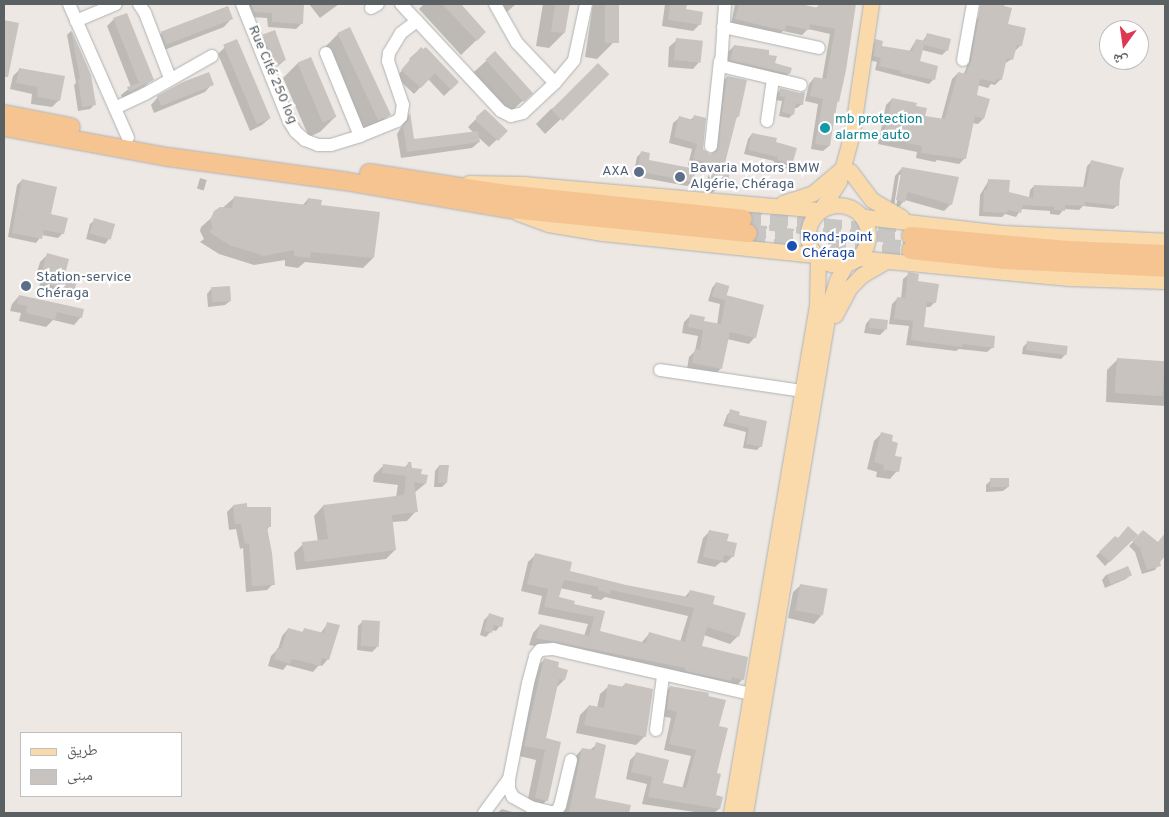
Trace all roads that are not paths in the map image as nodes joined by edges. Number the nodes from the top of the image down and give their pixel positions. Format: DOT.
graph roads {
  1 [pos="69,4"];
  2 [pos="116,4"];
  3 [pos="139,4"];
  4 [pos="242,4"];
  5 [pos="401,4"];
  6 [pos="496,4"];
  7 [pos="586,4"];
  8 [pos="725,4"];
  9 [pos="871,4"];
  10 [pos="973,4"];
  11 [pos="76,21"];
  12 [pos="417,21"];
  13 [pos="723,27"];
  14 [pos="819,48"];
  15 [pos="326,54"];
  16 [pos="212,56"];
  17 [pos="963,60"];
  18 [pos="720,61"];
  19 [pos="170,78"];
  20 [pos="773,78"];
  21 [pos="555,83"];
  22 [pos="801,85"];
  23 [pos="115,108"];
  24 [pos="4,114"];
  25 [pos="767,121"];
  26 [pos="4,128"];
  27 [pos="360,136"];
  28 [pos="128,138"];
  29 [pos="711,146"];
  30 [pos="846,169"];
  31 [pos="447,186"];
  32 [pos="772,206"];
  33 [pos="510,209"];
  34 [pos="820,209"];
  35 [pos="861,214"];
  36 [pos="911,236"];
  37 [pos="1165,241"];
  38 [pos="1165,254"];
  39 [pos="816,256"];
  40 [pos="886,260"];
  41 [pos="852,261"];
  42 [pos="1165,268"];
  43 [pos="1165,281"];
  44 [pos="823,347"];
  45 [pos="660,370"];
  46 [pos="802,391"];
  47 [pos="663,676"];
  48 [pos="751,694"];
  49 [pos="656,730"];
  50 [pos="571,760"];
  51 [pos="509,779"];
  52 [pos="484,813"];
  53 [pos="730,813"];
  54 [pos="745,813"];
  1 -- 11 [label="street"];
  2 -- 11 [label="street"];
  3 -- 19 [label="street"];
  4 -- 27 [label="street, Rue Cité 250 log"];
  5 -- 12 [label="street"];
  6 -- 21 [label="street"];
  7 -- 21 [label="street"];
  8 -- 13 [label="street"];
  9 -- 30 [label="main road"];
  10 -- 17 [label="street"];
  11 -- 23 [label="street"];
  12 -- 21 [label="street"];
  12 -- 27 [label="street, Rue Cité 250 log"];
  13 -- 14 [label="street"];
  13 -- 18 [label="street"];
  15 -- 27 [label="street"];
  16 -- 19 [label="street"];
  18 -- 20 [label="street"];
  18 -- 29 [label="street"];
  19 -- 23 [label="street"];
  20 -- 22 [label="street"];
  20 -- 25 [label="street"];
  23 -- 28 [label="street"];
  24 -- 28 [label="highway"];
  26 -- 33 [label="highway"];
  28 -- 31 [label="highway"];
  30 -- 32 [label="main road"];
  30 -- 34 [label="main road"];
  30 -- 35 [label="main road"];
  30 -- 36 [label="main road"];
  31 -- 32 [label="main road"];
  31 -- 33 [label="highway"];
  32 -- 34 [label="main road"];
  33 -- 39 [label="main road"];
  34 -- 35 [label="main road"];
  34 -- 39 [label="main road"];
  35 -- 36 [label="main road"];
  35 -- 41 [label="main road"];
  36 -- 37 [label="main road"];
  36 -- 38 [label="highway"];
  36 -- 42 [label="highway"];
  39 -- 41 [label="main road"];
  39 -- 46 [label="main road"];
  40 -- 41 [label="main road"];
  40 -- 43 [label="main road"];
  40 -- 44 [label="main road"];
  41 -- 44 [label="main road"];
  44 -- 54 [label="main road"];
  45 -- 46 [label="street"];
  46 -- 48 [label="main road"];
  47 -- 48 [label="street"];
  47 -- 49 [label="street"];
  47 -- 51 [label="street"];
  48 -- 53 [label="main road"];
  50 -- 51 [label="street"];
  51 -- 52 [label="street"];
}
